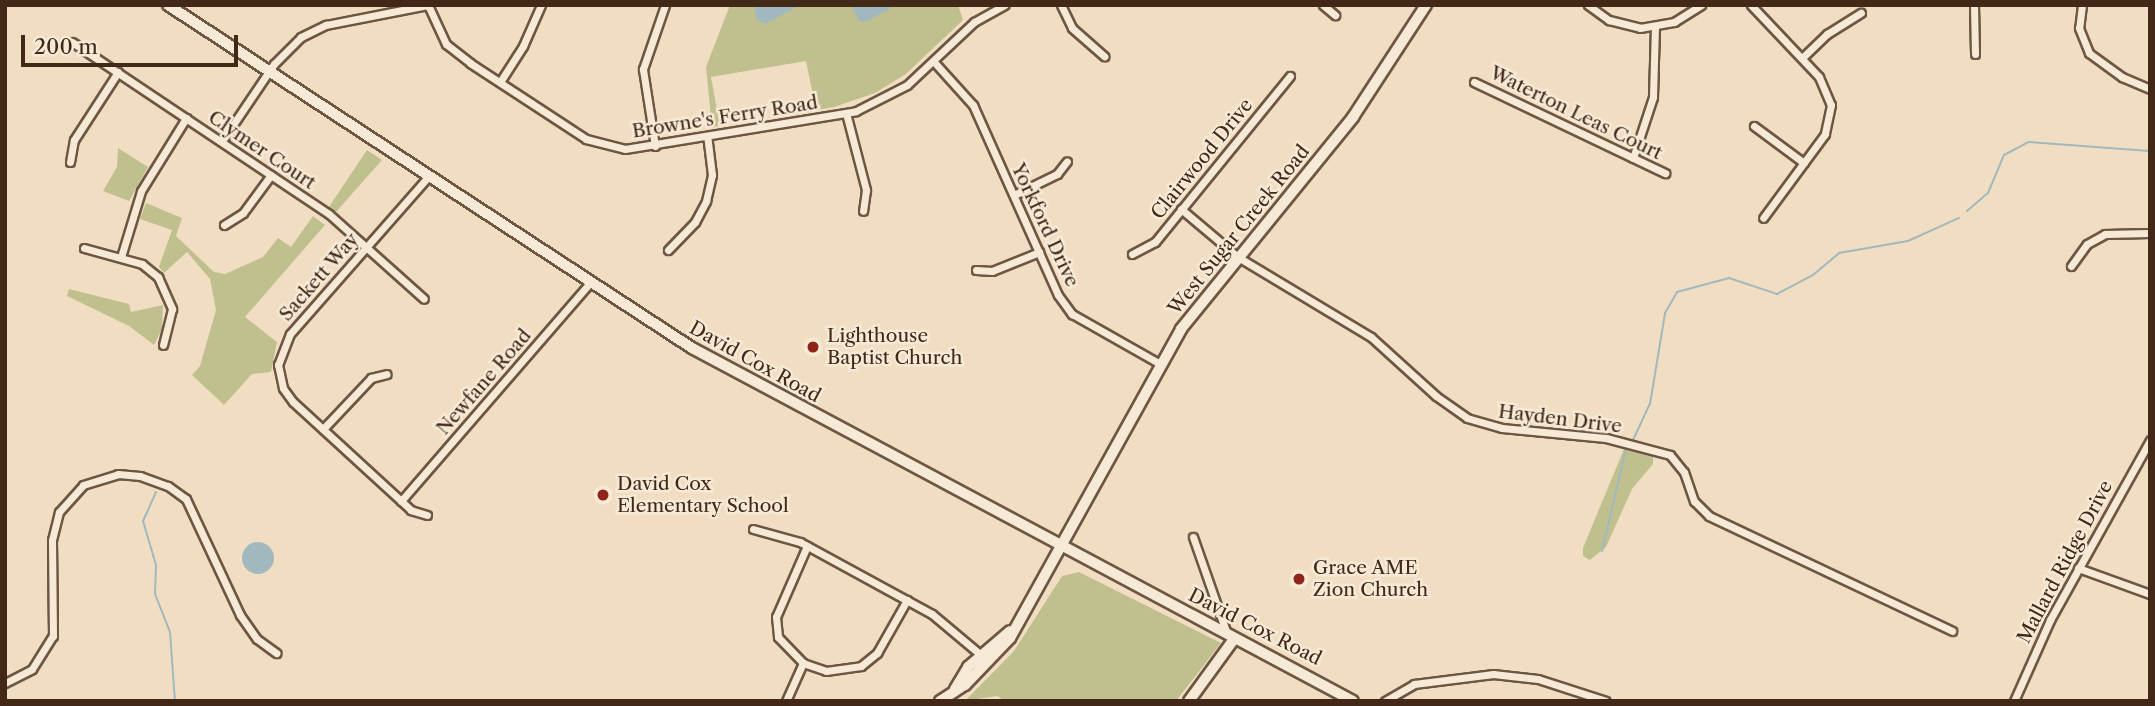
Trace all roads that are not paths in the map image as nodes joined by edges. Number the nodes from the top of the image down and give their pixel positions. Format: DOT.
graph roads {
  1 [pos="168,5"];
  2 [pos="428,5"];
  3 [pos="541,5"];
  4 [pos="665,5"];
  5 [pos="1005,5"];
  6 [pos="1061,5"];
  7 [pos="1323,5"];
  8 [pos="1426,5"];
  9 [pos="1588,5"];
  10 [pos="1701,5"];
  11 [pos="1751,5"];
  12 [pos="1974,5"];
  13 [pos="2082,5"];
  14 [pos="1861,13"];
  15 [pos="1335,15"];
  16 [pos="1656,27"];
  17 [pos="72,42"];
  18 [pos="1975,54"];
  19 [pos="1104,56"];
  20 [pos="1802,58"];
  21 [pos="935,63"];
  22 [pos="118,72"];
  23 [pos="269,73"];
  24 [pos="1290,76"];
  25 [pos="500,82"];
  26 [pos="1474,82"];
  27 [pos="2150,89"];
  28 [pos="846,113"];
  29 [pos="186,118"];
  30 [pos="1754,126"];
  31 [pos="707,137"];
  32 [pos="222,141"];
  33 [pos="655,146"];
  34 [pos="1633,158"];
  35 [pos="1068,161"];
  36 [pos="70,162"];
  37 [pos="1804,163"];
  38 [pos="1665,173"];
  39 [pos="271,174"];
  40 [pos="427,178"];
  41 [pos="1013,195"];
  42 [pos="1181,209"];
  43 [pos="863,211"];
  44 [pos="1763,218"];
  45 [pos="224,225"];
  46 [pos="2150,233"];
  47 [pos="84,247"];
  48 [pos="366,247"];
  49 [pos="668,250"];
  50 [pos="1039,251"];
  51 [pos="1132,254"];
  52 [pos="121,257"];
  53 [pos="1238,257"];
  54 [pos="2071,266"];
  55 [pos="976,270"];
  56 [pos="590,283"];
  57 [pos="424,299"];
  58 [pos="163,345"];
  59 [pos="1162,365"];
  60 [pos="387,374"];
  61 [pos="323,429"];
  62 [pos="2150,440"];
  63 [pos="401,501"];
  64 [pos="427,515"];
  65 [pos="752,529"];
  66 [pos="1193,537"];
  67 [pos="1062,545"];
  68 [pos="807,546"];
  69 [pos="2078,568"];
  70 [pos="2150,594"];
  71 [pos="907,600"];
  72 [pos="1010,631"];
  73 [pos="1952,631"];
  74 [pos="1231,637"];
  75 [pos="276,653"];
  76 [pos="982,656"];
  77 [pos="803,663"];
  78 [pos="5,683"];
  79 [pos="955,689"];
  80 [pos="786,701"];
  81 [pos="940,701"];
  82 [pos="1189,701"];
  83 [pos="1353,701"];
  84 [pos="1385,701"];
  85 [pos="1606,701"];
  86 [pos="2014,701"];
  1 -- 23 [label="main road, David Cox Road"];
  2 -- 23 [label="street"];
  2 -- 25 [label="street, Browne's Ferry Road"];
  3 -- 25 [label="street"];
  4 -- 33 [label="street"];
  5 -- 21 [label="street, Browne's Ferry Road"];
  6 -- 19 [label="street"];
  7 -- 15 [label="street"];
  8 -- 53 [label="main road, West Sugar Creek Road"];
  9 -- 16 [label="street"];
  10 -- 16 [label="street"];
  11 -- 20 [label="street"];
  12 -- 18 [label="street"];
  13 -- 27 [label="street"];
  14 -- 20 [label="street"];
  16 -- 34 [label="street"];
  17 -- 22 [label="street, Clymer Court"];
  20 -- 37 [label="street"];
  21 -- 28 [label="street, Browne's Ferry Road"];
  21 -- 41 [label="street, Yorkford Drive"];
  22 -- 29 [label="street, Clymer Court"];
  22 -- 36 [label="street"];
  23 -- 32 [label="street"];
  23 -- 40 [label="main road, David Cox Road"];
  24 -- 42 [label="street, Clairwood Drive"];
  25 -- 33 [label="street, Browne's Ferry Road"];
  26 -- 34 [label="street, Waterton Leas Court"];
  28 -- 31 [label="street, Browne's Ferry Road"];
  28 -- 43 [label="street"];
  29 -- 32 [label="street, Clymer Court"];
  29 -- 52 [label="street"];
  30 -- 37 [label="street"];
  31 -- 33 [label="street, Browne's Ferry Road"];
  31 -- 49 [label="street"];
  32 -- 39 [label="street, Clymer Court"];
  34 -- 38 [label="street, Waterton Leas Court"];
  35 -- 41 [label="street"];
  37 -- 44 [label="street"];
  39 -- 45 [label="street"];
  39 -- 48 [label="street, Clymer Court"];
  40 -- 48 [label="street, Sackett Way"];
  40 -- 56 [label="main road, David Cox Road"];
  41 -- 50 [label="street, Yorkford Drive"];
  42 -- 51 [label="street, Clairwood Drive"];
  42 -- 53 [label="street, Hayden Drive"];
  46 -- 54 [label="street"];
  47 -- 52 [label="street"];
  48 -- 57 [label="street, Clymer Court"];
  48 -- 61 [label="street, Sackett Way"];
  50 -- 55 [label="street"];
  50 -- 59 [label="street, Yorkford Drive"];
  52 -- 58 [label="street"];
  53 -- 59 [label="main road, West Sugar Creek Road"];
  53 -- 73 [label="street, Hayden Drive"];
  56 -- 63 [label="street, Newfane Road"];
  56 -- 67 [label="main road, David Cox Road"];
  59 -- 67 [label="main road, West Sugar Creek Road"];
  60 -- 61 [label="street"];
  61 -- 63 [label="street, Sackett Way"];
  62 -- 69 [label="street, Mallard Ridge Drive"];
  63 -- 64 [label="street, Sackett Way"];
  65 -- 68 [label="street"];
  66 -- 74 [label="street"];
  67 -- 72 [label="main road, West Sugar Creek Road"];
  67 -- 74 [label="main road, David Cox Road"];
  68 -- 71 [label="street"];
  68 -- 77 [label="street"];
  69 -- 70 [label="street"];
  69 -- 86 [label="street, Mallard Ridge Drive"];
  71 -- 76 [label="street"];
  71 -- 77 [label="street"];
  72 -- 76 [label="main road, West Sugar Creek Road"];
  72 -- 79 [label="main road, West Sugar Creek Road"];
  74 -- 82 [label="main road"];
  74 -- 83 [label="main road, David Cox Road"];
  75 -- 78 [label="street"];
  76 -- 79 [label="main road, West Sugar Creek Road"];
  77 -- 80 [label="street"];
  79 -- 81 [label="main road, West Sugar Creek Road"];
  84 -- 85 [label="street"];
}
